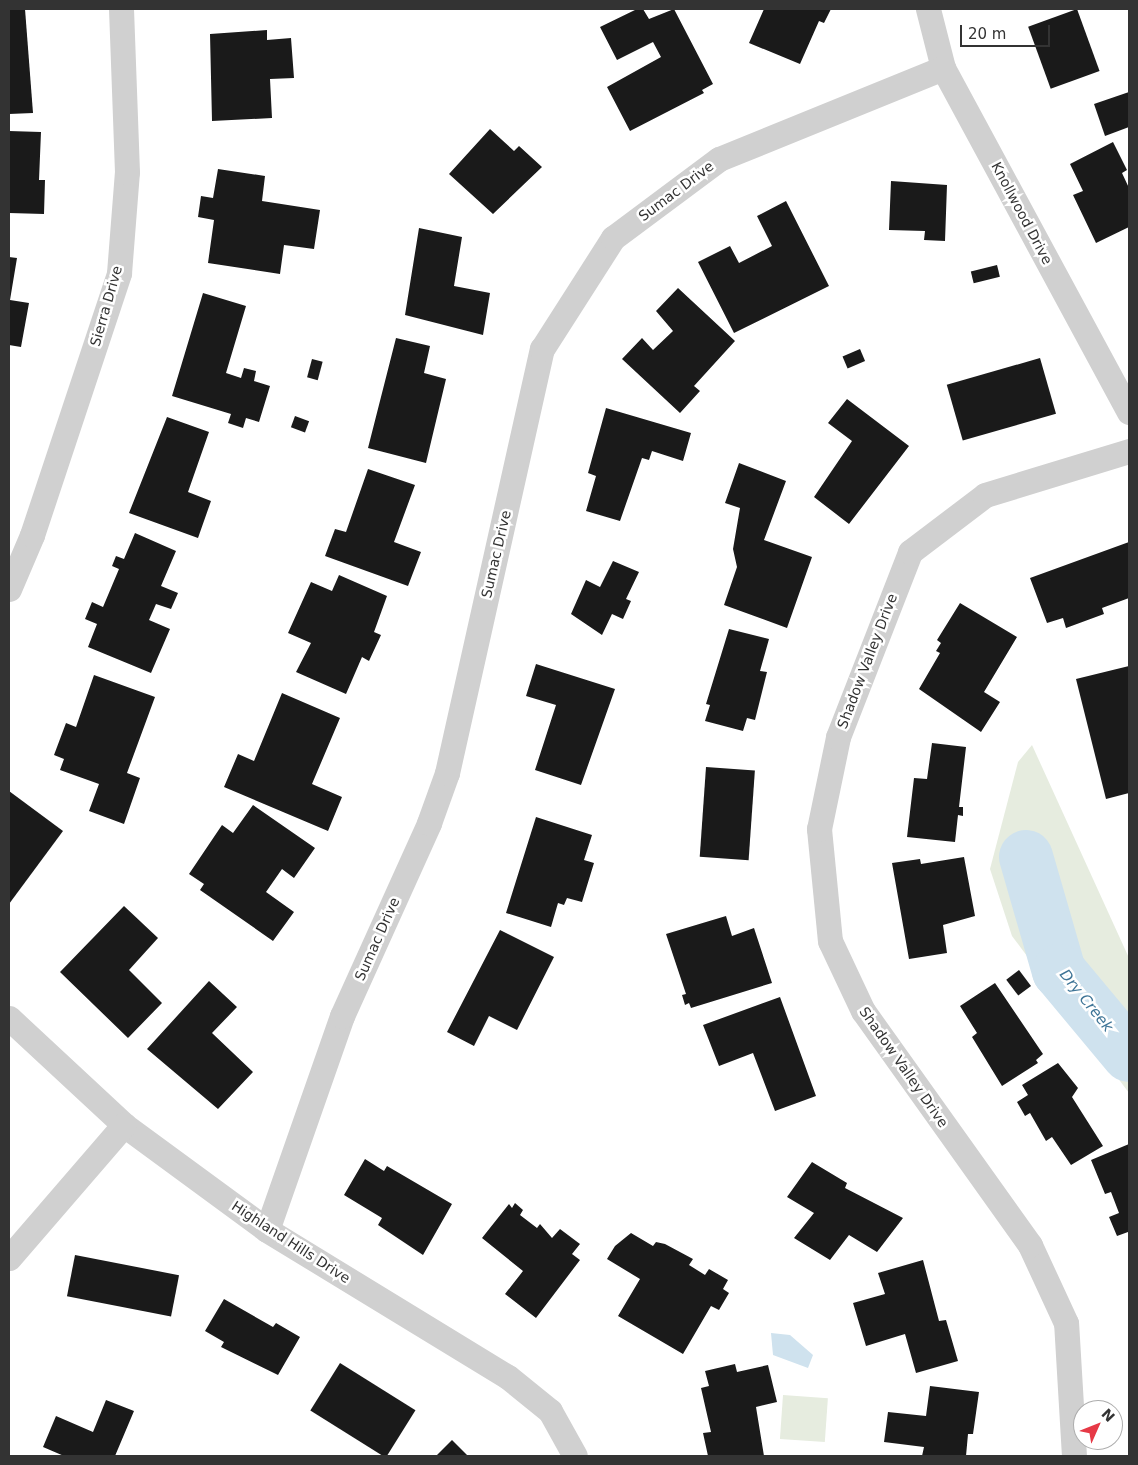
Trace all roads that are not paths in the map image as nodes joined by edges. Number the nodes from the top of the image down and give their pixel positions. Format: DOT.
graph roads {
  1 [pos="121,9"];
  2 [pos="928,9"];
  3 [pos="943,68"];
  4 [pos="1129,412"];
  5 [pos="1129,451"];
  6 [pos="9,589"];
  7 [pos="9,1018"];
  8 [pos="124,1125"];
  9 [pos="266,1230"];
  10 [pos="9,1258"];
  11 [pos="575,1456"];
  12 [pos="1074,1456"];
  1 -- 6 [label="street, Sierra Drive"];
  2 -- 3 [label="street, Knollwood Drive"];
  3 -- 4 [label="street, Knollwood Drive"];
  3 -- 9 [label="street, Sumac Drive"];
  5 -- 12 [label="street, Shadow Valley Drive"];
  7 -- 8 [label="street, Highland Hills Drive"];
  8 -- 9 [label="street, Highland Hills Drive"];
  8 -- 10 [label="street"];
  9 -- 11 [label="street, Highland Hills Drive"];
}
